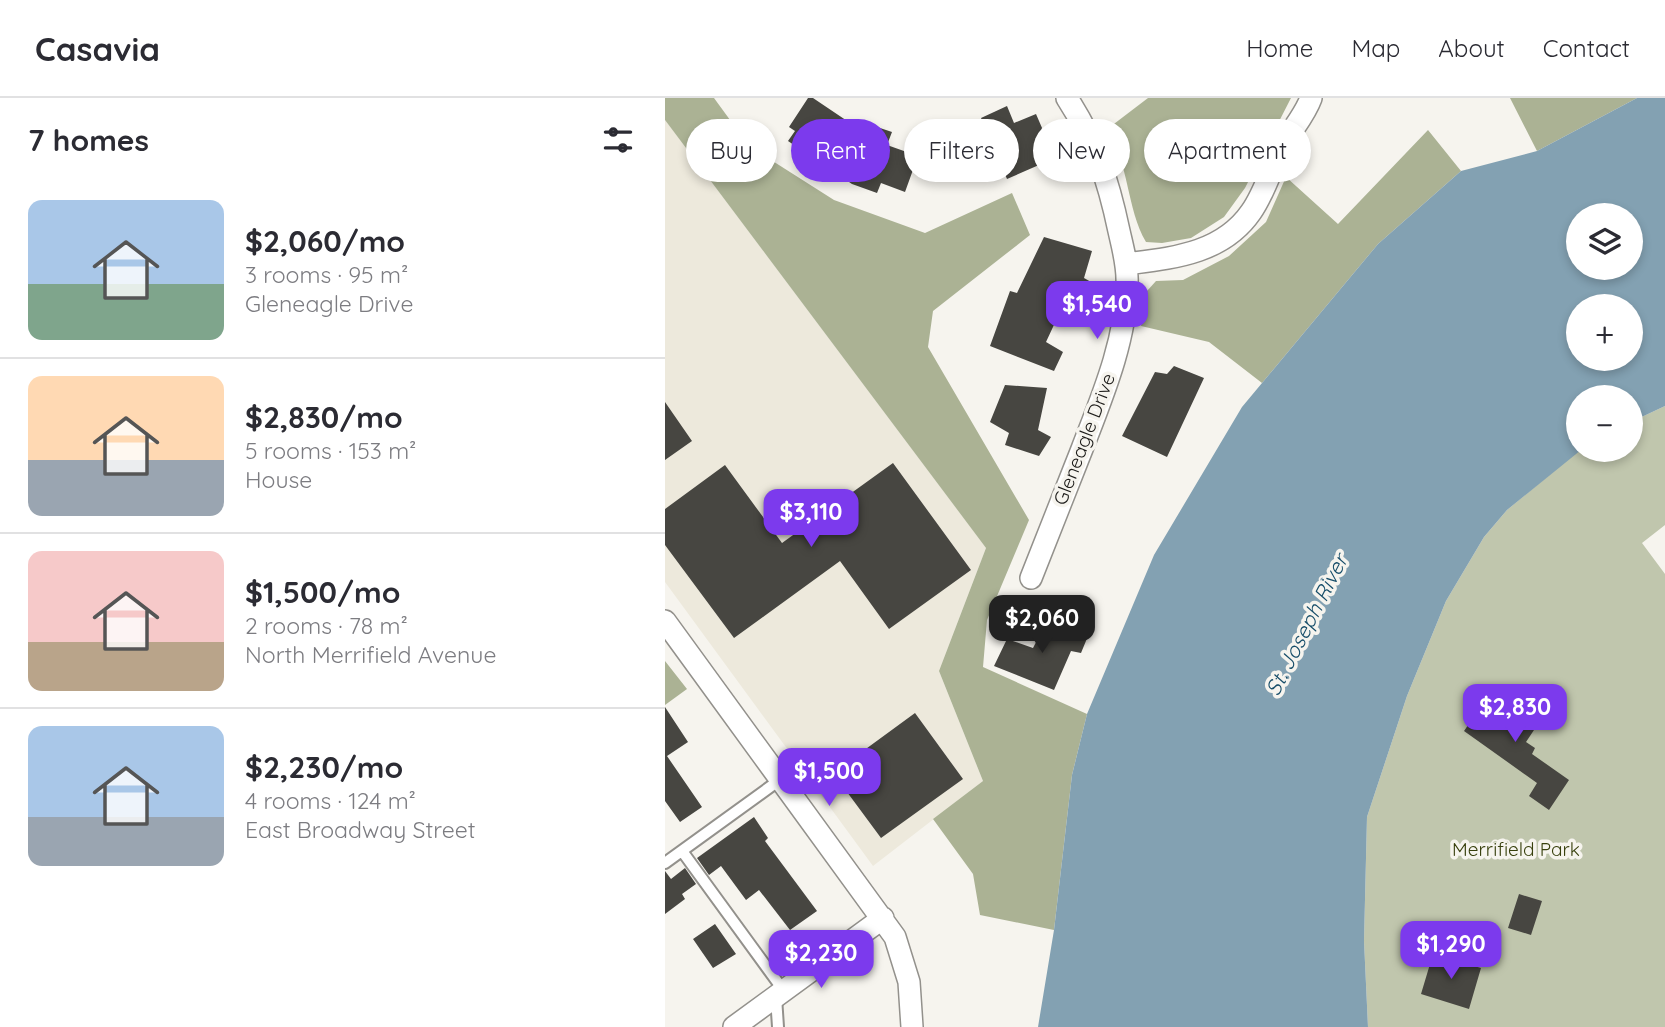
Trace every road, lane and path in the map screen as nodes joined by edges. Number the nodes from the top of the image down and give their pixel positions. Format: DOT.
graph roads {
  1 [pos="1067,98"];
  2 [pos="1311,98"];
  3 [pos="1126,264"];
  4 [pos="1031,578"];
  5 [pos="665,621"];
  6 [pos="781,779"];
  7 [pos="682,851"];
  8 [pos="665,863"];
  9 [pos="883,918"];
  10 [pos="780,994"];
  11 [pos="734,1027"];
  12 [pos="778,1027"];
  13 [pos="912,1027"];
  1 -- 3 [label="street, Gleneagle Drive"];
  2 -- 3 [label="street"];
  3 -- 4 [label="street, Gleneagle Drive"];
  5 -- 6 [label="street"];
  6 -- 7 [label="lane"];
  6 -- 9 [label="street"];
  7 -- 8 [label="lane"];
  7 -- 10 [label="lane"];
  9 -- 10 [label="street"];
  9 -- 13 [label="street"];
  10 -- 11 [label="street"];
  10 -- 12 [label="lane"];
}
